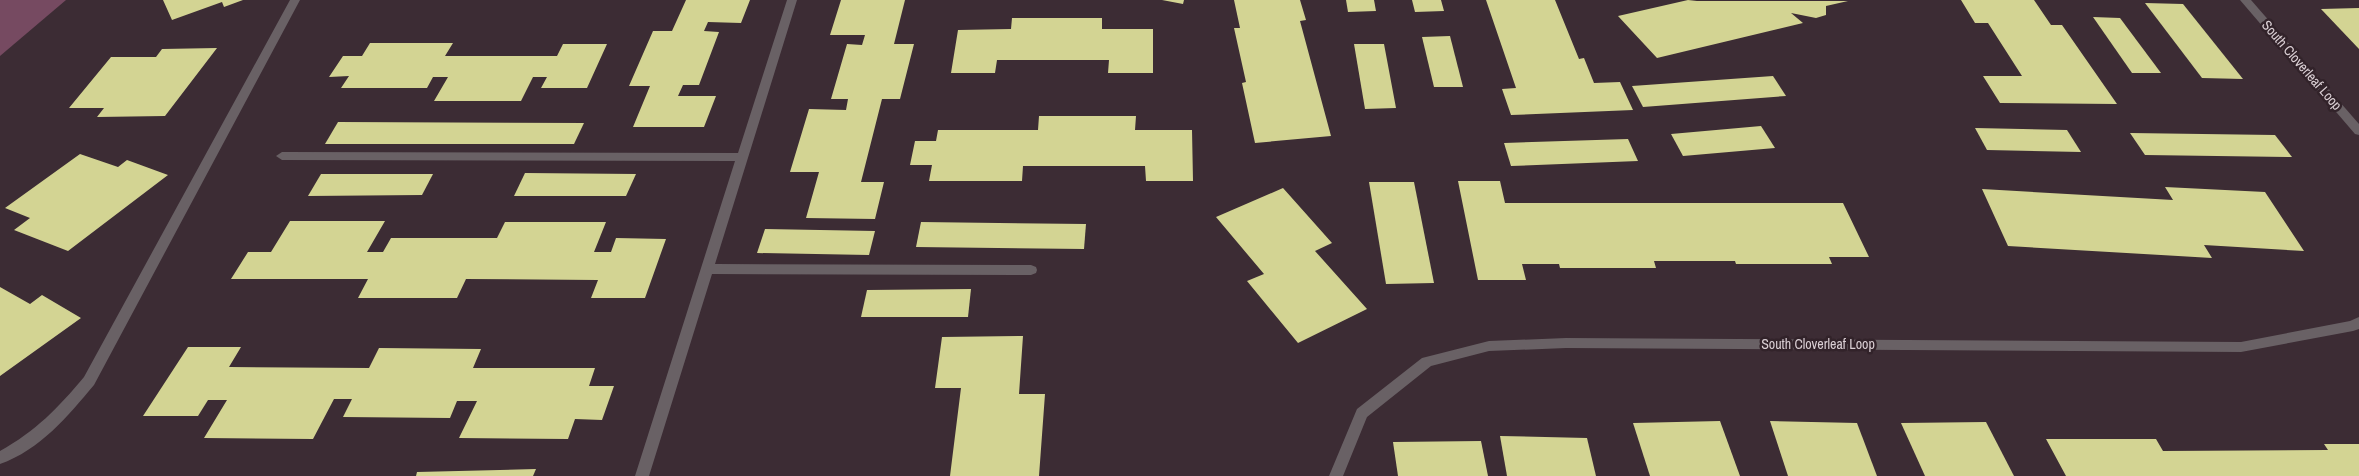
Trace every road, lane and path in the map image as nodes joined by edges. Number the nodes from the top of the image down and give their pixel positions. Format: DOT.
graph roads {
  1 [pos="295,0"];
  2 [pos="792,0"];
  3 [pos="2245,0"];
  4 [pos="2359,131"];
  5 [pos="282,156"];
  6 [pos="743,157"];
  7 [pos="708,269"];
  8 [pos="1032,270"];
  9 [pos="2359,322"];
  10 [pos="0,458"];
  11 [pos="642,476"];
  12 [pos="1336,476"];
  1 -- 10 [label="street"];
  2 -- 6 [label="street"];
  3 -- 4 [label="street, South Cloverleaf Loop"];
  5 -- 6 [label="street"];
  6 -- 7 [label="street"];
  7 -- 8 [label="street"];
  7 -- 11 [label="street"];
  9 -- 12 [label="street, South Cloverleaf Loop"];
}
